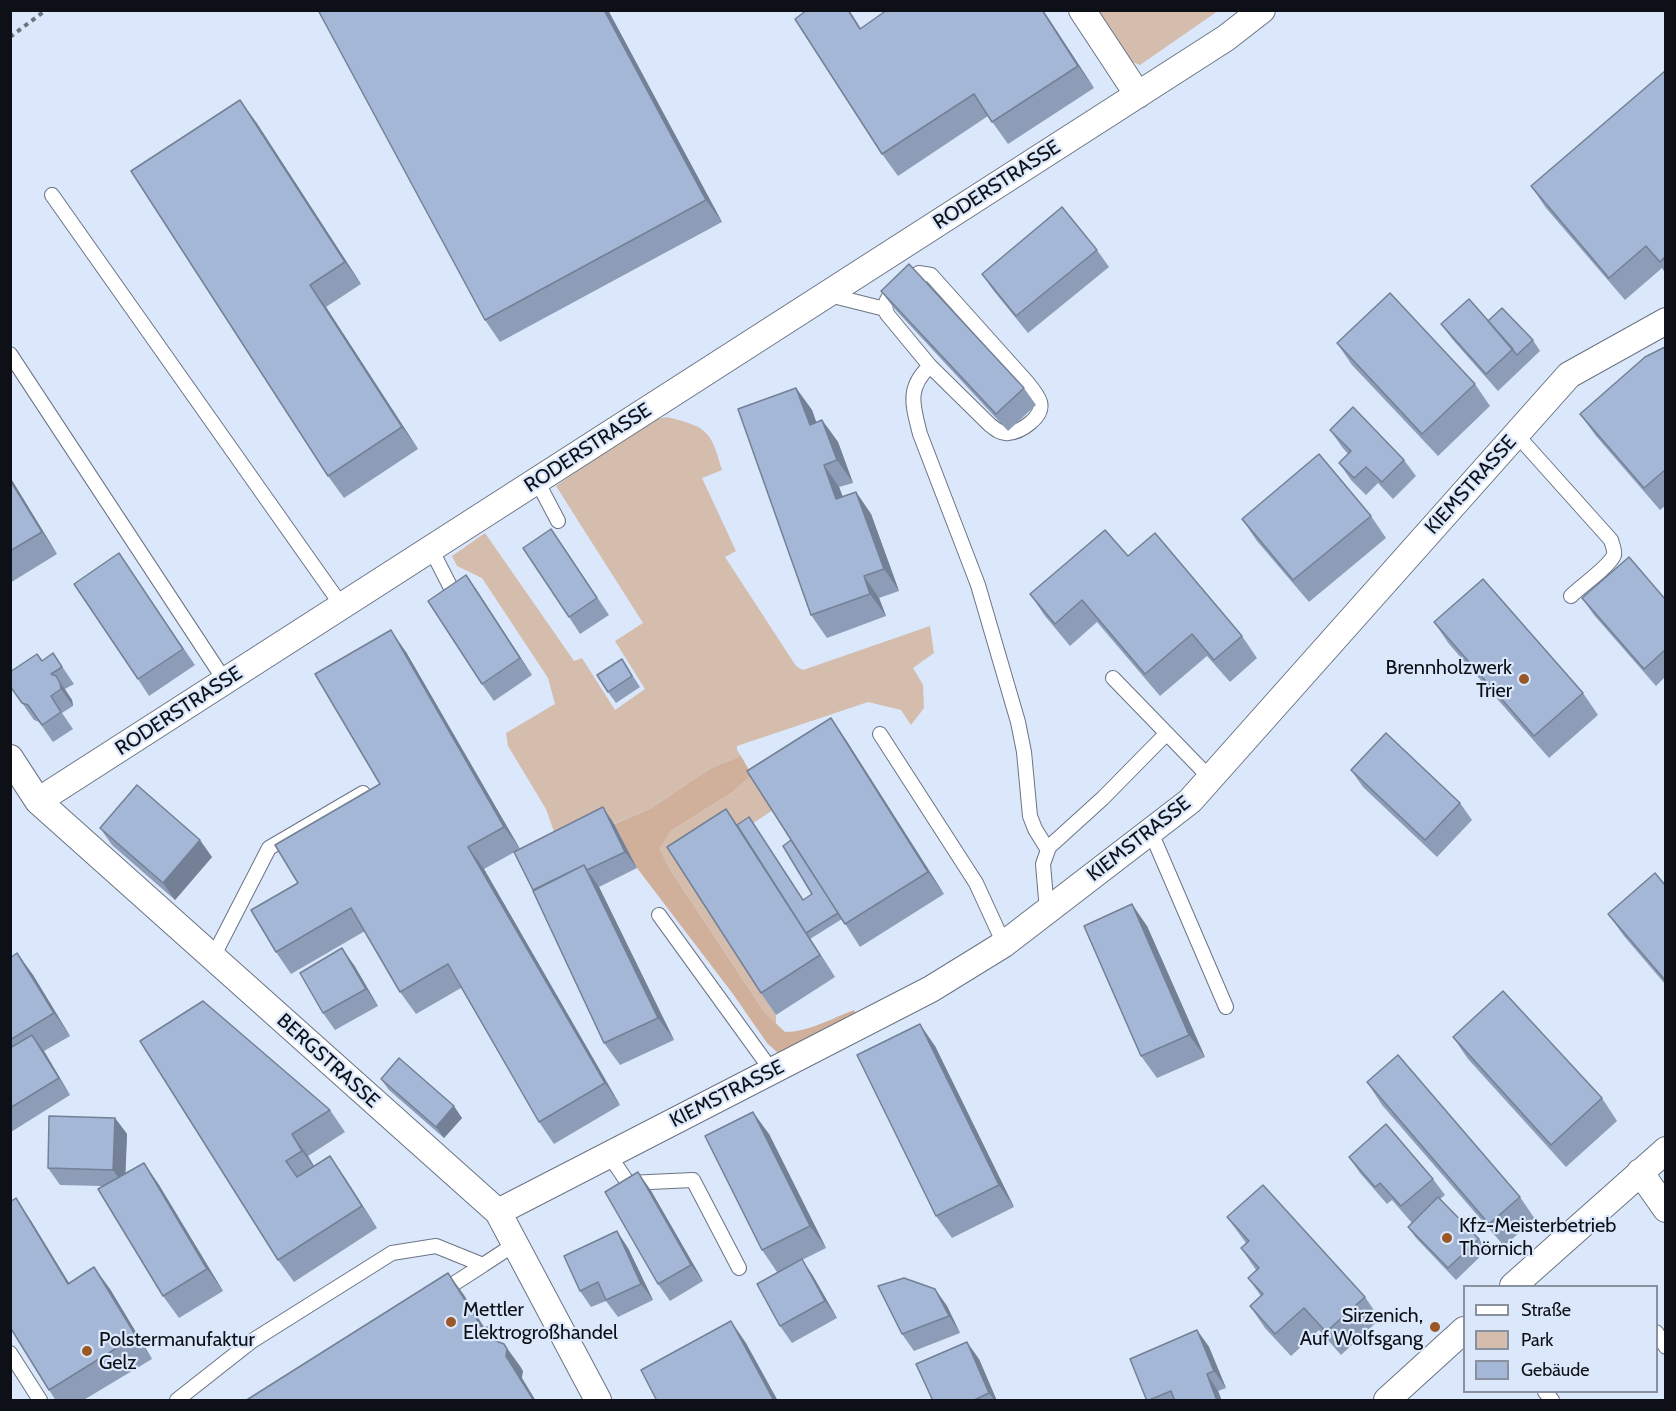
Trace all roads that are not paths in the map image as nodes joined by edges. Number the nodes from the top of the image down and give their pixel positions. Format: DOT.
graph roads {
  1 [pos="1082,10"];
  2 [pos="1262,10"];
  3 [pos="1138,95"];
  4 [pos="52,195"];
  5 [pos="827,294"];
  6 [pos="885,309"];
  7 [pos="1665,321"];
  8 [pos="10,354"];
  9 [pos="930,366"];
  10 [pos="1516,435"];
  11 [pos="537,481"];
  12 [pos="558,521"];
  13 [pos="431,549"];
  14 [pos="451,588"];
  15 [pos="1571,596"];
  16 [pos="342,606"];
  17 [pos="1113,678"];
  18 [pos="225,681"];
  19 [pos="880,734"];
  20 [pos="1167,734"];
  21 [pos="10,758"];
  22 [pos="1210,778"];
  23 [pos="363,793"];
  24 [pos="38,801"];
  25 [pos="1150,830"];
  26 [pos="1048,850"];
  27 [pos="1047,911"];
  28 [pos="659,915"];
  29 [pos="1004,944"];
  30 [pos="213,957"];
  31 [pos="1226,1007"];
  32 [pos="772,1071"];
  33 [pos="1665,1150"];
  34 [pos="609,1155"];
  35 [pos="1640,1172"];
  36 [pos="1665,1209"];
  37 [pos="498,1212"];
  38 [pos="515,1244"];
  39 [pos="483,1265"];
  40 [pos="740,1268"];
  41 [pos="1515,1285"];
  42 [pos="429,1300"];
  43 [pos="1463,1331"];
  44 [pos="10,1353"];
  45 [pos="40,1401"];
  46 [pos="177,1401"];
  47 [pos="598,1401"];
  48 [pos="1387,1401"];
  1 -- 3 [label="street"];
  2 -- 3 [label="street, RODERSTRASSE"];
  3 -- 5 [label="street, RODERSTRASSE"];
  4 -- 16 [label="lane"];
  5 -- 6 [label="lane"];
  5 -- 11 [label="street, RODERSTRASSE"];
  6 -- 9 [label="lane"];
  6 -- 9 [label="lane"];
  7 -- 10 [label="street, KIEMSTRASSE"];
  8 -- 18 [label="lane"];
  9 -- 26 [label="lane"];
  10 -- 15 [label="lane"];
  10 -- 22 [label="street, KIEMSTRASSE"];
  11 -- 12 [label="lane"];
  11 -- 13 [label="street, RODERSTRASSE"];
  13 -- 14 [label="lane"];
  13 -- 16 [label="street, RODERSTRASSE"];
  16 -- 18 [label="street, RODERSTRASSE"];
  17 -- 20 [label="lane"];
  18 -- 24 [label="street, RODERSTRASSE"];
  19 -- 29 [label="lane"];
  20 -- 22 [label="lane"];
  20 -- 26 [label="lane"];
  21 -- 24 [label="street, BERGSTRASSE"];
  22 -- 25 [label="street, KIEMSTRASSE"];
  23 -- 30 [label="lane"];
  24 -- 30 [label="street, BERGSTRASSE"];
  25 -- 27 [label="street, KIEMSTRASSE"];
  25 -- 31 [label="lane"];
  26 -- 27 [label="lane"];
  27 -- 29 [label="street, KIEMSTRASSE"];
  28 -- 32 [label="lane"];
  29 -- 32 [label="street, KIEMSTRASSE"];
  30 -- 37 [label="street, BERGSTRASSE"];
  32 -- 34 [label="street, KIEMSTRASSE"];
  33 -- 35 [label="street"];
  34 -- 37 [label="street, KIEMSTRASSE"];
  34 -- 40 [label="lane"];
  35 -- 36 [label="street"];
  35 -- 41 [label="street"];
  37 -- 38 [label="street, BERGSTRASSE"];
  38 -- 39 [label="lane"];
  38 -- 47 [label="street, BERGSTRASSE"];
  39 -- 42 [label="lane"];
  39 -- 46 [label="lane"];
  43 -- 48 [label="street"];
  44 -- 45 [label="lane"];
}
